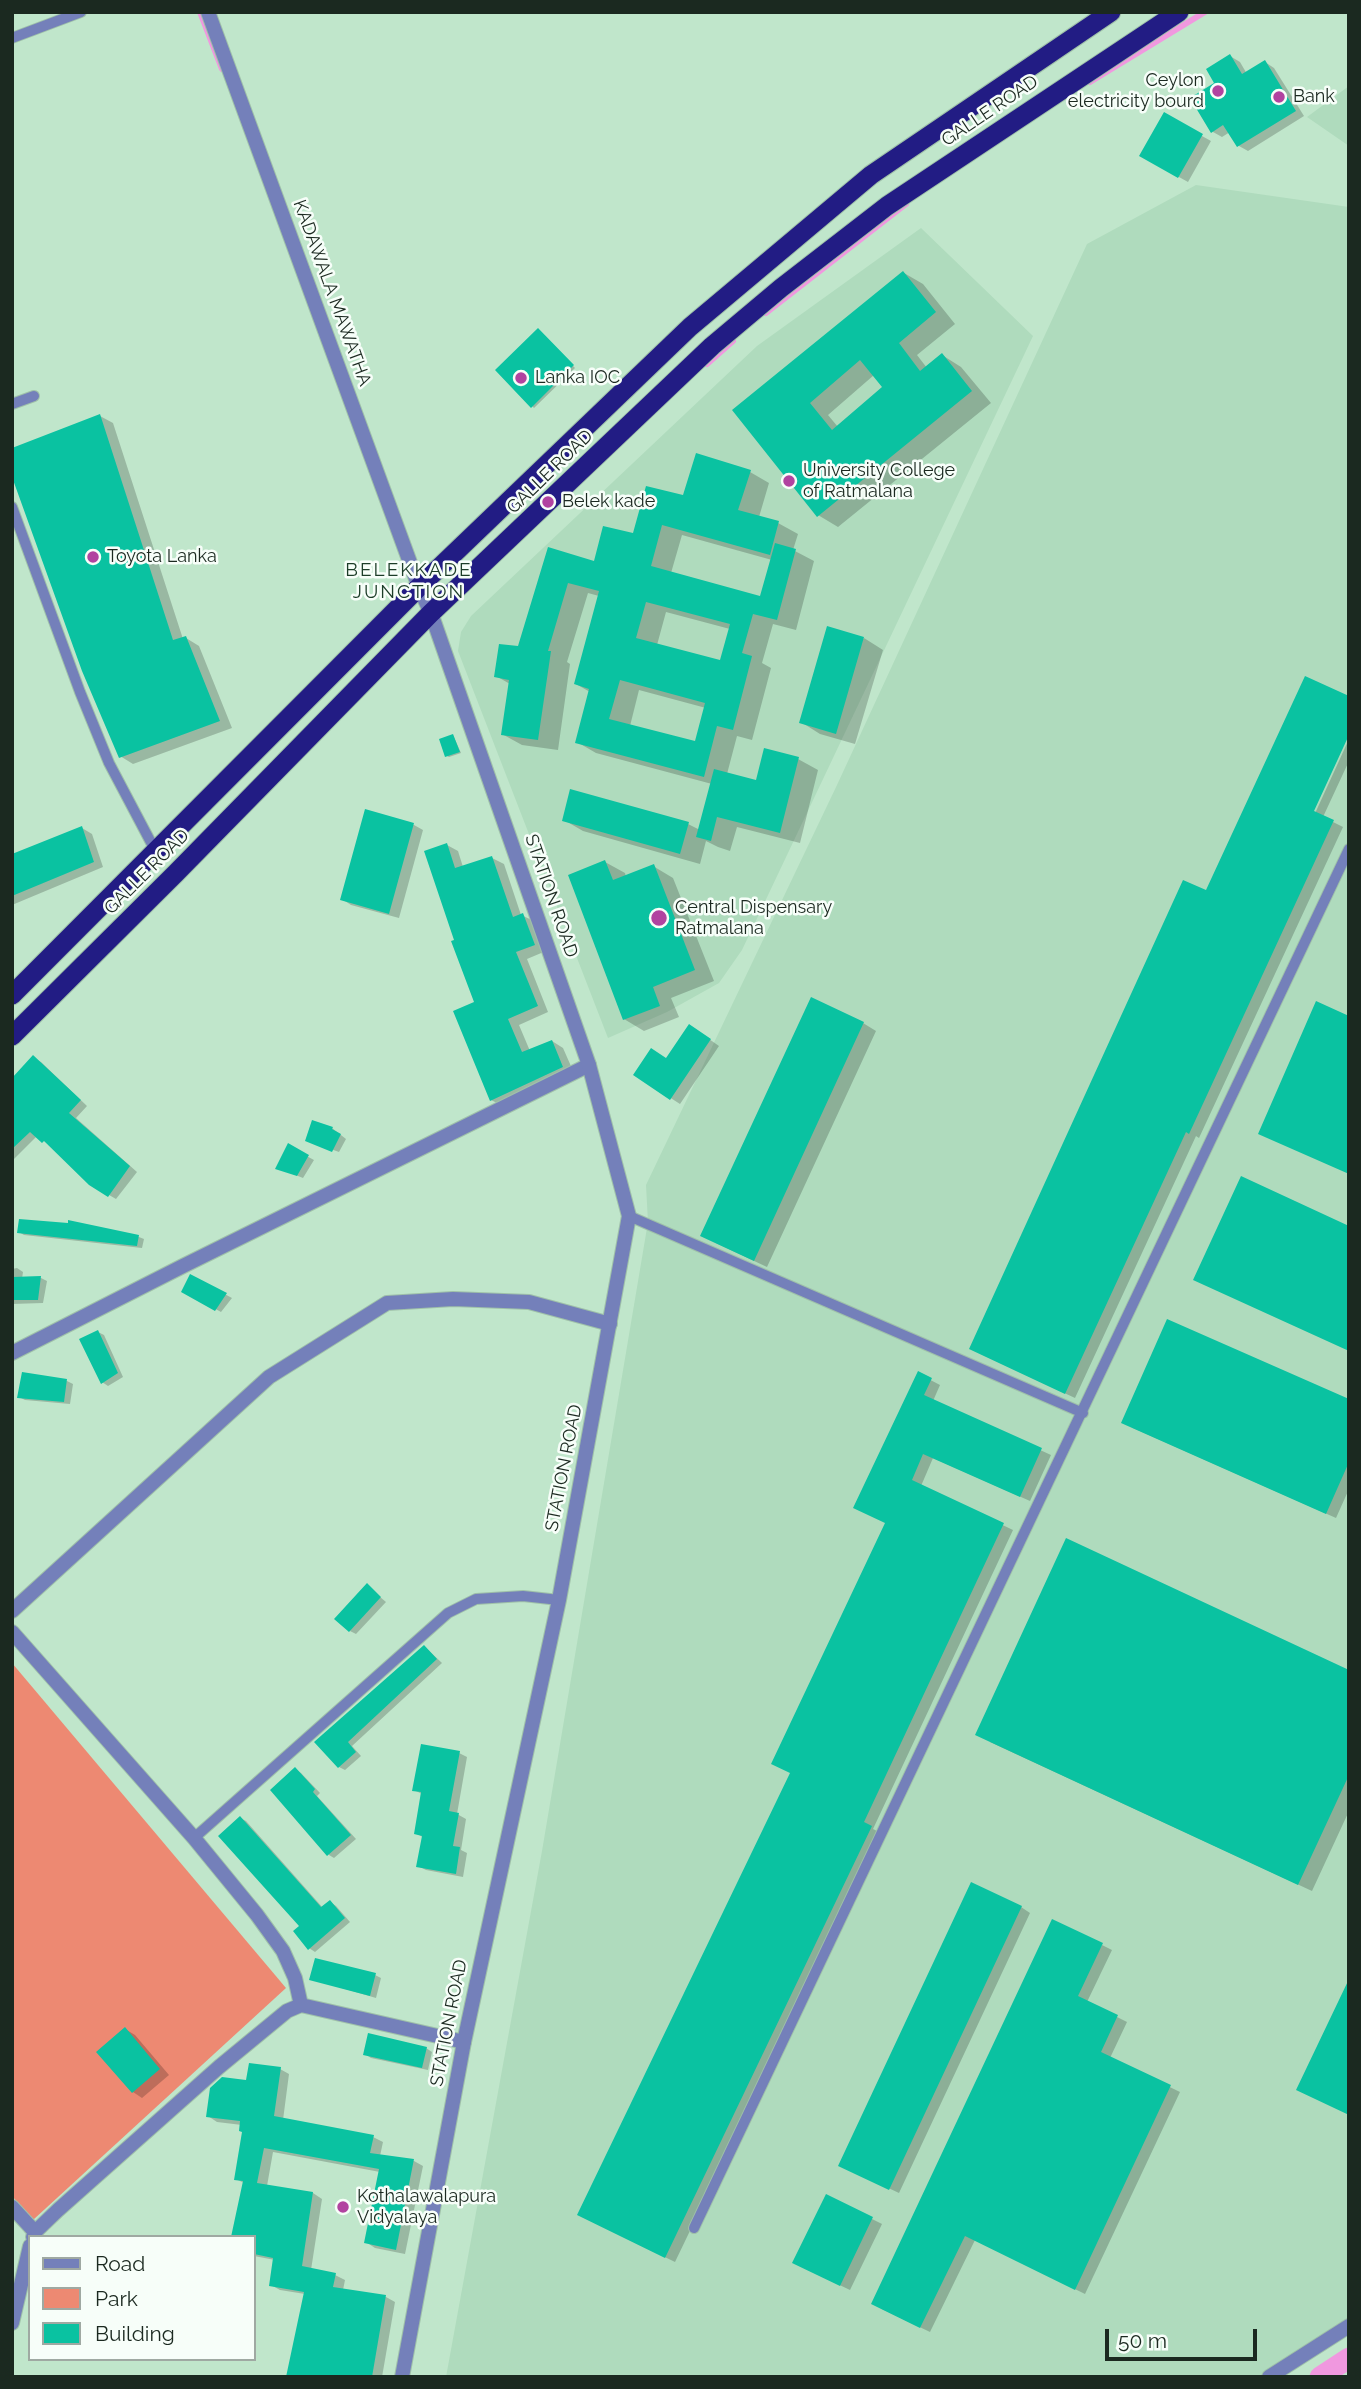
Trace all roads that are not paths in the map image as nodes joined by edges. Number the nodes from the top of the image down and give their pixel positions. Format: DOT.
graph roads {
  1 [pos="81,12"];
  2 [pos="208,12"];
  3 [pos="1111,12"];
  4 [pos="1179,12"];
  5 [pos="12,38"];
  6 [pos="34,396"];
  7 [pos="12,404"];
  8 [pos="12,507"];
  9 [pos="419,587"];
  10 [pos="431,613"];
  11 [pos="1349,849"];
  12 [pos="156,852"];
  13 [pos="12,995"];
  14 [pos="12,1036"];
  15 [pos="589,1065"];
  16 [pos="629,1216"];
  17 [pos="610,1324"];
  18 [pos="12,1353"];
  19 [pos="1083,1413"];
  20 [pos="559,1600"];
  21 [pos="12,1611"];
  22 [pos="12,1632"];
  23 [pos="194,1838"];
  24 [pos="301,2006"];
  25 [pos="464,2042"];
  26 [pos="12,2207"];
  27 [pos="694,2228"];
  28 [pos="34,2234"];
  29 [pos="28,2252"];
  30 [pos="12,2323"];
  31 [pos="1349,2326"];
  32 [pos="402,2377"];
  33 [pos="1269,2377"];
  1 -- 5 [label="lane"];
  2 -- 9 [label="street, KADAWALA MAWATHA"];
  3 -- 9 [label="highway, GALLE ROAD"];
  4 -- 10 [label="highway, GALLE ROAD"];
  6 -- 7 [label="lane"];
  8 -- 12 [label="lane"];
  9 -- 10 [label="street, STATION ROAD"];
  9 -- 12 [label="highway, GALLE ROAD"];
  10 -- 14 [label="highway, GALLE ROAD"];
  10 -- 15 [label="street, STATION ROAD"];
  11 -- 19 [label="lane"];
  12 -- 13 [label="highway, GALLE ROAD"];
  15 -- 16 [label="street, STATION ROAD"];
  15 -- 18 [label="street"];
  16 -- 17 [label="street, STATION ROAD"];
  16 -- 19 [label="lane"];
  17 -- 20 [label="street, STATION ROAD"];
  17 -- 21 [label="street"];
  19 -- 27 [label="lane"];
  20 -- 23 [label="lane"];
  20 -- 25 [label="street, STATION ROAD"];
  22 -- 23 [label="street"];
  23 -- 24 [label="street"];
  24 -- 25 [label="street"];
  24 -- 28 [label="street"];
  25 -- 32 [label="street, STATION ROAD"];
  26 -- 28 [label="street"];
  29 -- 30 [label="street"];
  31 -- 33 [label="street"];
}
